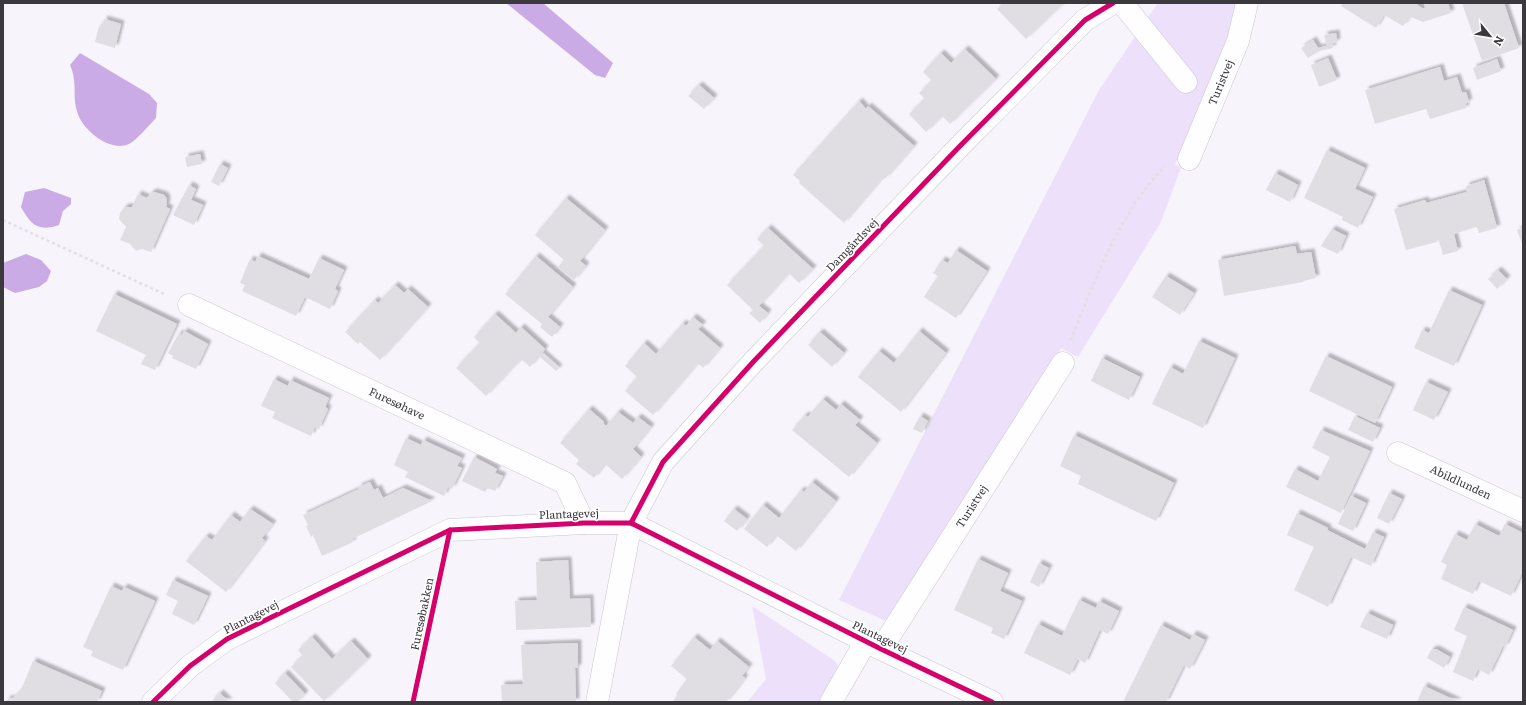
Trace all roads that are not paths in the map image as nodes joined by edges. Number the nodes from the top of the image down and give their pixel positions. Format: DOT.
graph roads {
  1 [pos="1113,3"];
  2 [pos="1122,3"];
  3 [pos="1247,3"];
  4 [pos="1186,82"];
  5 [pos="1180,160"];
  6 [pos="189,305"];
  7 [pos="1062,363"];
  8 [pos="1398,453"];
  9 [pos="1523,511"];
  10 [pos="584,523"];
  11 [pos="631,523"];
  12 [pos="873,645"];
  13 [pos="153,702"];
  14 [pos="597,702"];
  15 [pos="831,702"];
  16 [pos="992,702"];
  1 -- 11 [label="street, Damgårdsvej"];
  2 -- 4 [label="street"];
  3 -- 5 [label="street, Turistvej"];
  6 -- 10 [label="street, Furesøhave"];
  7 -- 12 [label="street, Turistvej"];
  8 -- 9 [label="street, Abildlunden"];
  10 -- 11 [label="street, Plantagevej"];
  10 -- 13 [label="street, Plantagevej"];
  11 -- 12 [label="street, Plantagevej"];
  11 -- 14 [label="street"];
  12 -- 15 [label="street, Turistvej"];
  12 -- 16 [label="street, Plantagevej"];
}
